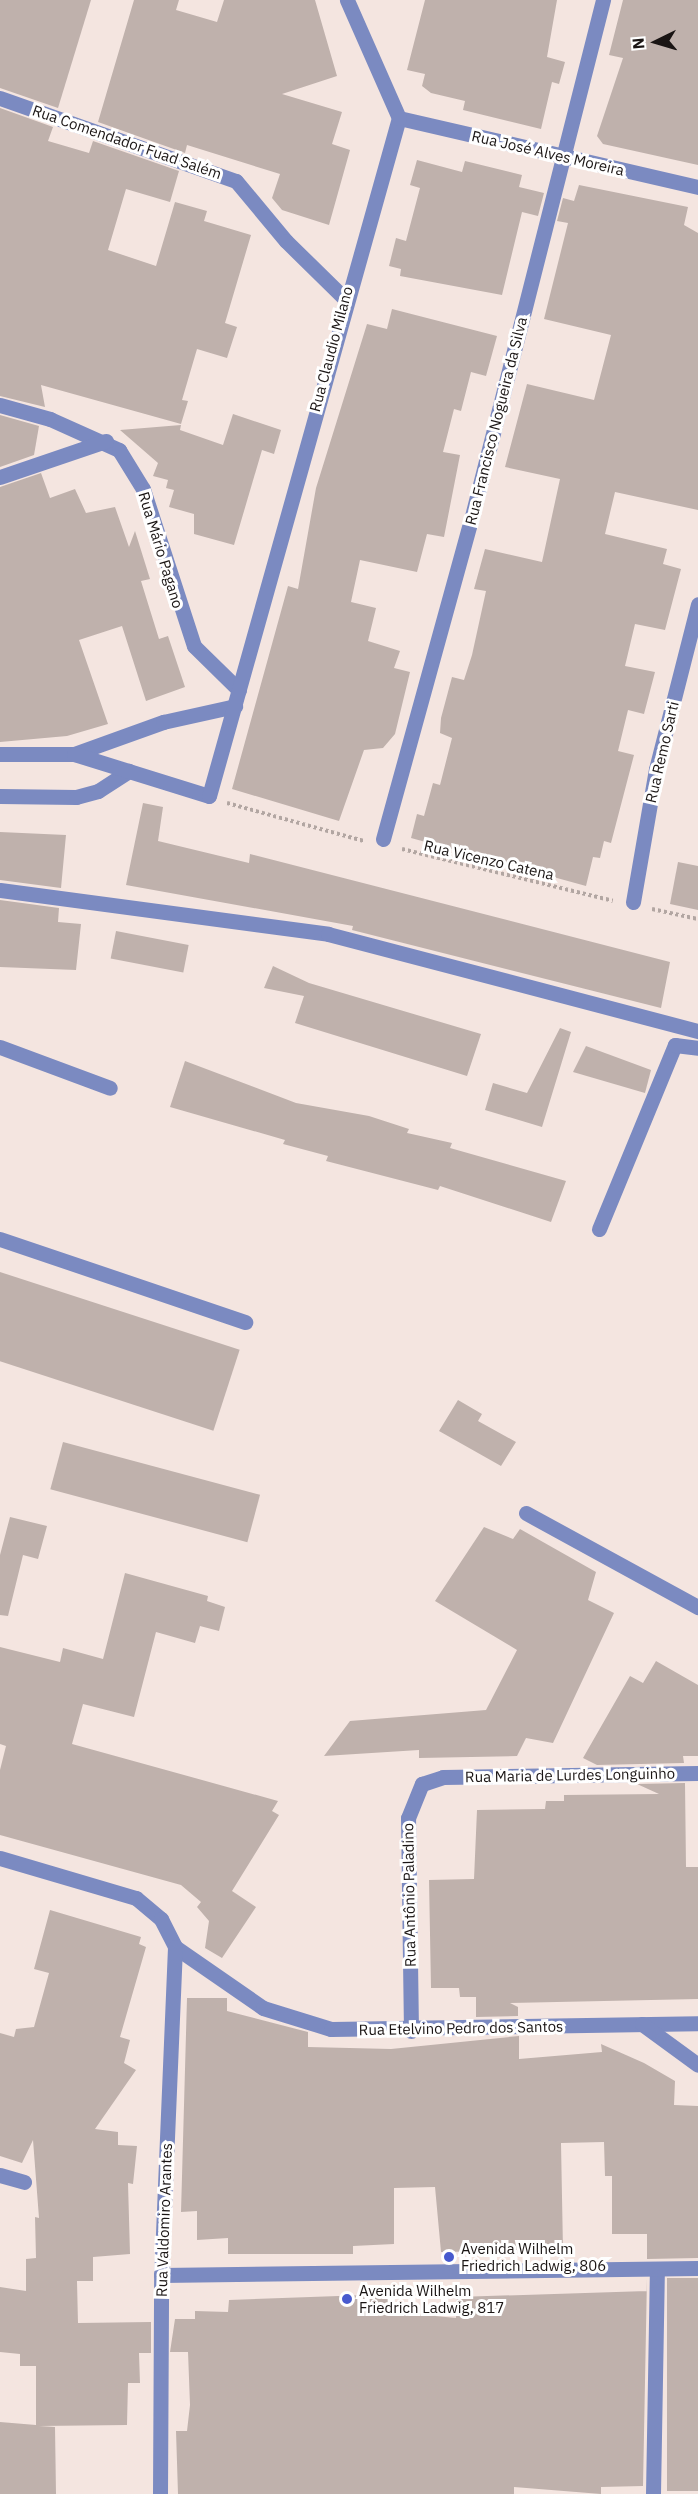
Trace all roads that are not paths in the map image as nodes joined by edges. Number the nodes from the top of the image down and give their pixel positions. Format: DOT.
graph roads {
  1 [pos="347,0"];
  2 [pos="603,0"];
  3 [pos="0,98"];
  4 [pos="399,118"];
  5 [pos="562,157"];
  6 [pos="698,187"];
  7 [pos="345,299"];
  8 [pos="0,405"];
  9 [pos="106,441"];
  10 [pos="0,477"];
  11 [pos="698,604"];
  12 [pos="239,690"];
  13 [pos="235,706"];
  14 [pos="0,754"];
  15 [pos="74,754"];
  16 [pos="129,771"];
  17 [pos="0,796"];
  18 [pos="383,839"];
  19 [pos="0,890"];
  20 [pos="633,902"];
  21 [pos="698,1031"];
  22 [pos="0,1047"];
  23 [pos="698,1048"];
  24 [pos="110,1088"];
  25 [pos="599,1229"];
  26 [pos="0,1239"];
  27 [pos="245,1322"];
  28 [pos="526,1513"];
  29 [pos="698,1607"];
  30 [pos="698,1773"];
  31 [pos="443,1777"];
  32 [pos="0,1858"];
  33 [pos="175,1947"];
  34 [pos="698,2023"];
  35 [pos="642,2024"];
  36 [pos="411,2031"];
  37 [pos="698,2065"];
  38 [pos="0,2175"];
  39 [pos="24,2182"];
  40 [pos="698,2268"];
  41 [pos="657,2269"];
  42 [pos="161,2275"];
  43 [pos="160,2494"];
  44 [pos="653,2494"];
  1 -- 4 [label="street"];
  2 -- 5 [label="street, Rua Francisco Nogueira da Silva"];
  3 -- 7 [label="street, Rua Comendador Fuad Salém"];
  4 -- 5 [label="street, Rua José Alves Moreira"];
  4 -- 7 [label="street, Rua Claudio Milano"];
  5 -- 6 [label="street, Rua José Alves Moreira"];
  5 -- 18 [label="street, Rua Francisco Nogueira da Silva"];
  7 -- 12 [label="street, Rua Claudio Milano"];
  8 -- 9 [label="street, Rua Mário Pagano"];
  9 -- 10 [label="street"];
  9 -- 12 [label="street, Rua Mário Pagano"];
  11 -- 20 [label="street, Rua Remo Sarti"];
  12 -- 13 [label="street, Rua Claudio Milano"];
  13 -- 15 [label="street"];
  13 -- 16 [label="street, Rua Claudio Milano"];
  14 -- 15 [label="street"];
  15 -- 16 [label="street"];
  16 -- 17 [label="street"];
  19 -- 21 [label="street"];
  22 -- 24 [label="street"];
  23 -- 25 [label="street"];
  26 -- 27 [label="street"];
  28 -- 29 [label="street"];
  30 -- 31 [label="street, Rua Maria de Lurdes Longuinho"];
  31 -- 36 [label="street, Rua Antônio Paladino"];
  32 -- 33 [label="street"];
  33 -- 36 [label="street, Rua Etelvino Pedro dos Santos"];
  33 -- 42 [label="street, Rua Valdomiro Arantes"];
  34 -- 35 [label="street, Rua Etelvino Pedro dos Santos"];
  35 -- 36 [label="street, Rua Etelvino Pedro dos Santos"];
  35 -- 37 [label="street"];
  38 -- 39 [label="street"];
  40 -- 41 [label="street"];
  41 -- 42 [label="street"];
  41 -- 44 [label="street"];
  42 -- 43 [label="street, Rua Valdomiro Arantes"];
}
